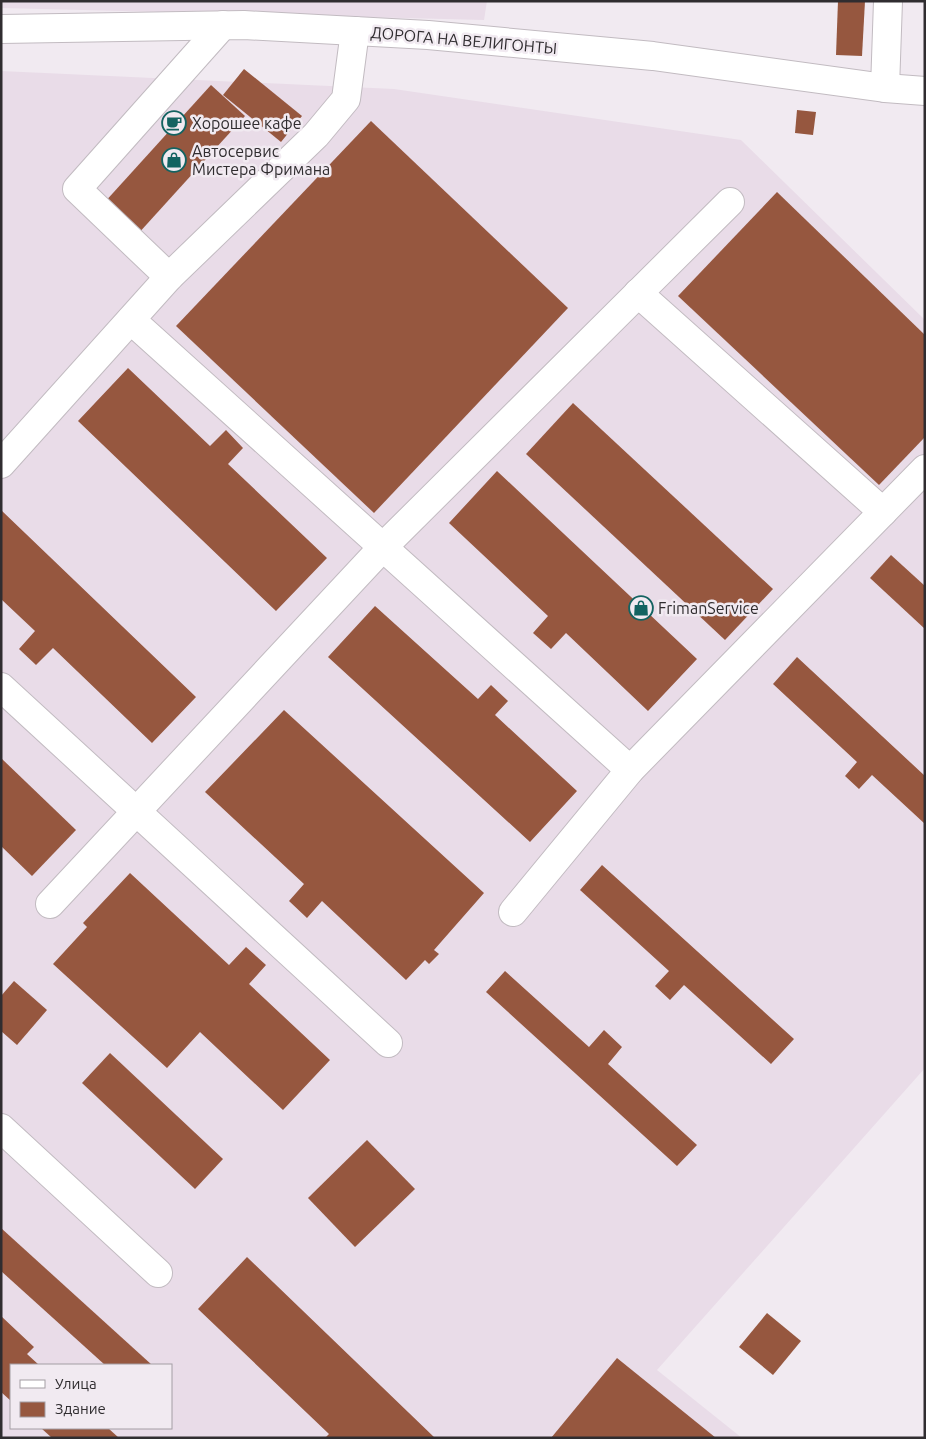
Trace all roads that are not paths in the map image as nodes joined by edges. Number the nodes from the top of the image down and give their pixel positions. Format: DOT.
graph roads {
  1 [pos="888,1"];
  2 [pos="223,25"];
  3 [pos="1,28"];
  4 [pos="355,31"];
  5 [pos="885,88"];
  6 [pos="925,91"];
  7 [pos="730,202"];
  8 [pos="169,277"];
  9 [pos="638,293"];
  10 [pos="131,320"];
  11 [pos="1,464"];
  12 [pos="925,469"];
  13 [pos="883,512"];
  14 [pos="382,547"];
  15 [pos="1,687"];
  16 [pos="630,770"];
  17 [pos="137,812"];
  18 [pos="50,904"];
  19 [pos="513,912"];
  20 [pos="388,1043"];
  21 [pos="1,1128"];
  22 [pos="158,1273"];
  1 -- 5 [label="street"];
  2 -- 3 [label="street, ДОРОГА НА ВЕЛИГОНТЫ"];
  2 -- 4 [label="street, ДОРОГА НА ВЕЛИГОНТЫ"];
  2 -- 8 [label="street"];
  4 -- 5 [label="street, ДОРОГА НА ВЕЛИГОНТЫ"];
  4 -- 8 [label="street"];
  5 -- 6 [label="street, ДОРОГА НА ВЕЛИГОНТЫ"];
  7 -- 9 [label="street"];
  8 -- 10 [label="street"];
  9 -- 13 [label="street"];
  9 -- 14 [label="street"];
  10 -- 11 [label="street"];
  10 -- 14 [label="street"];
  12 -- 13 [label="street"];
  13 -- 16 [label="street"];
  14 -- 16 [label="street"];
  14 -- 17 [label="street"];
  15 -- 17 [label="street"];
  16 -- 19 [label="street"];
  17 -- 18 [label="street"];
  17 -- 20 [label="street"];
  21 -- 22 [label="street"];
}
